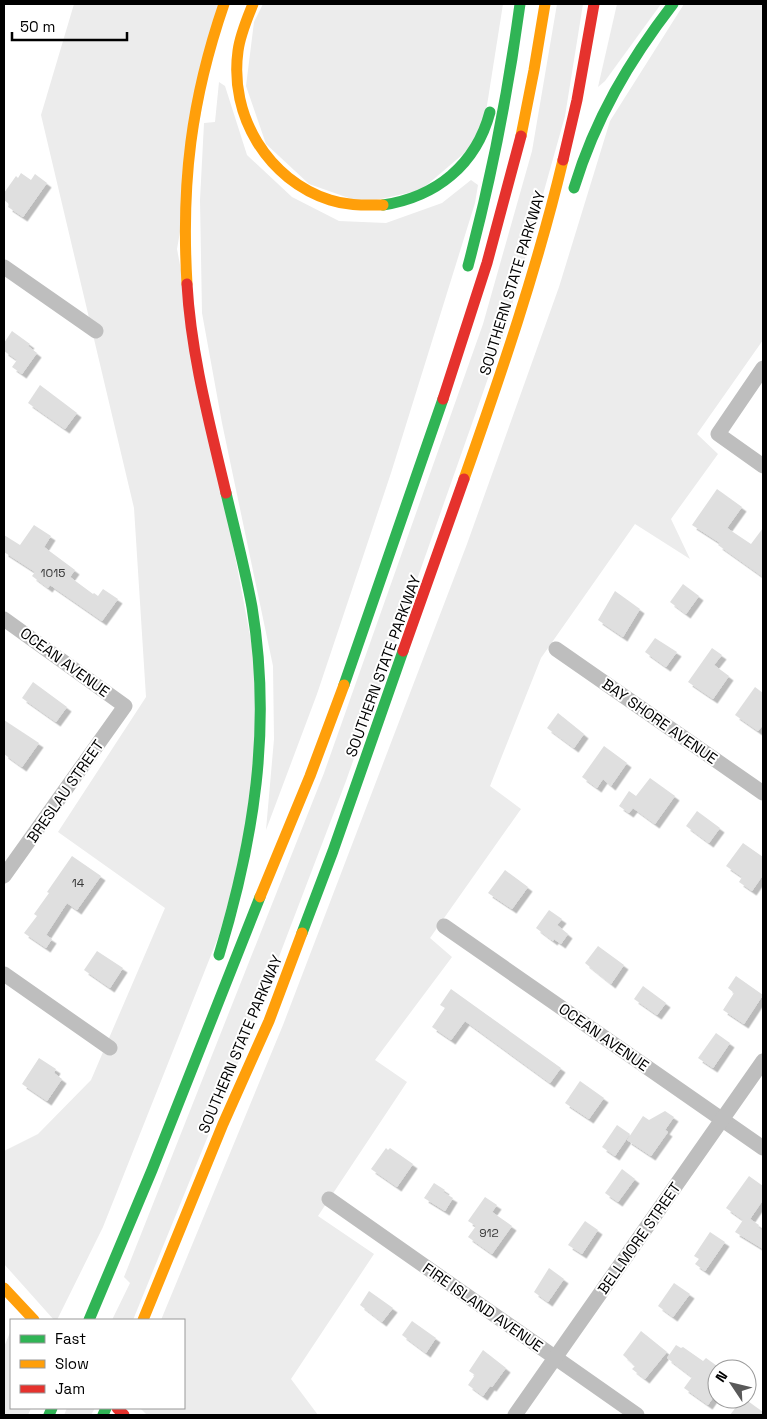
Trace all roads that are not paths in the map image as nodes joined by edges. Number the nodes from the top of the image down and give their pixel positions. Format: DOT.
graph roads {
  1 [pos="224,4"];
  2 [pos="253,4"];
  3 [pos="520,4"];
  4 [pos="545,4"];
  5 [pos="594,4"];
  6 [pos="673,4"];
  7 [pos="493,101"];
  8 [pos="571,198"];
  9 [pos="4,267"];
  10 [pos="546,272"];
  11 [pos="465,277"];
  12 [pos="96,331"];
  13 [pos="510,346"];
  14 [pos="763,368"];
  15 [pos="763,466"];
  16 [pos="4,619"];
  17 [pos="556,649"];
  18 [pos="125,706"];
  19 [pos="763,793"];
  20 [pos="284,808"];
  21 [pos="4,876"];
  22 [pos="253,913"];
  23 [pos="444,926"];
  24 [pos="215,970"];
  25 [pos="4,974"];
  26 [pos="208,998"];
  27 [pos="110,1048"];
  28 [pos="763,1061"];
  29 [pos="192,1071"];
  30 [pos="722,1119"];
  31 [pos="763,1148"];
  32 [pos="329,1200"];
  33 [pos="4,1288"];
  34 [pos="33,1319"];
  35 [pos="89,1319"];
  36 [pos="143,1319"];
  37 [pos="555,1358"];
  38 [pos="515,1415"];
  39 [pos="637,1415"];
  1 -- 24 [label="main road"];
  2 -- 7 [label="main road"];
  3 -- 11 [label="main road"];
  4 -- 22 [label="main road, SOUTHERN STATE PARKWAY"];
  5 -- 13 [label="main road, SOUTHERN STATE PARKWAY"];
  6 -- 8 [label="main road"];
  9 -- 12 [label="street"];
  10 -- 13 [label="main road"];
  13 -- 36 [label="main road, SOUTHERN STATE PARKWAY"];
  14 -- 15 [label="street"];
  16 -- 18 [label="street, OCEAN AVENUE"];
  17 -- 19 [label="street, BAY SHORE AVENUE"];
  18 -- 21 [label="street, BRESLAU STREET"];
  20 -- 22 [label="main road, SOUTHERN STATE PARKWAY"];
  22 -- 29 [label="main road, SOUTHERN STATE PARKWAY"];
  23 -- 30 [label="street, OCEAN AVENUE"];
  25 -- 27 [label="street"];
  26 -- 29 [label="main road"];
  28 -- 30 [label="street, BELLMORE STREET"];
  29 -- 35 [label="main road, SOUTHERN STATE PARKWAY"];
  30 -- 31 [label="street, OCEAN AVENUE"];
  30 -- 37 [label="street, BELLMORE STREET"];
  32 -- 37 [label="street, FIRE ISLAND AVENUE"];
  33 -- 34 [label="main road"];
  37 -- 38 [label="street, BELLMORE STREET"];
  37 -- 39 [label="street, FIRE ISLAND AVENUE"];
}
